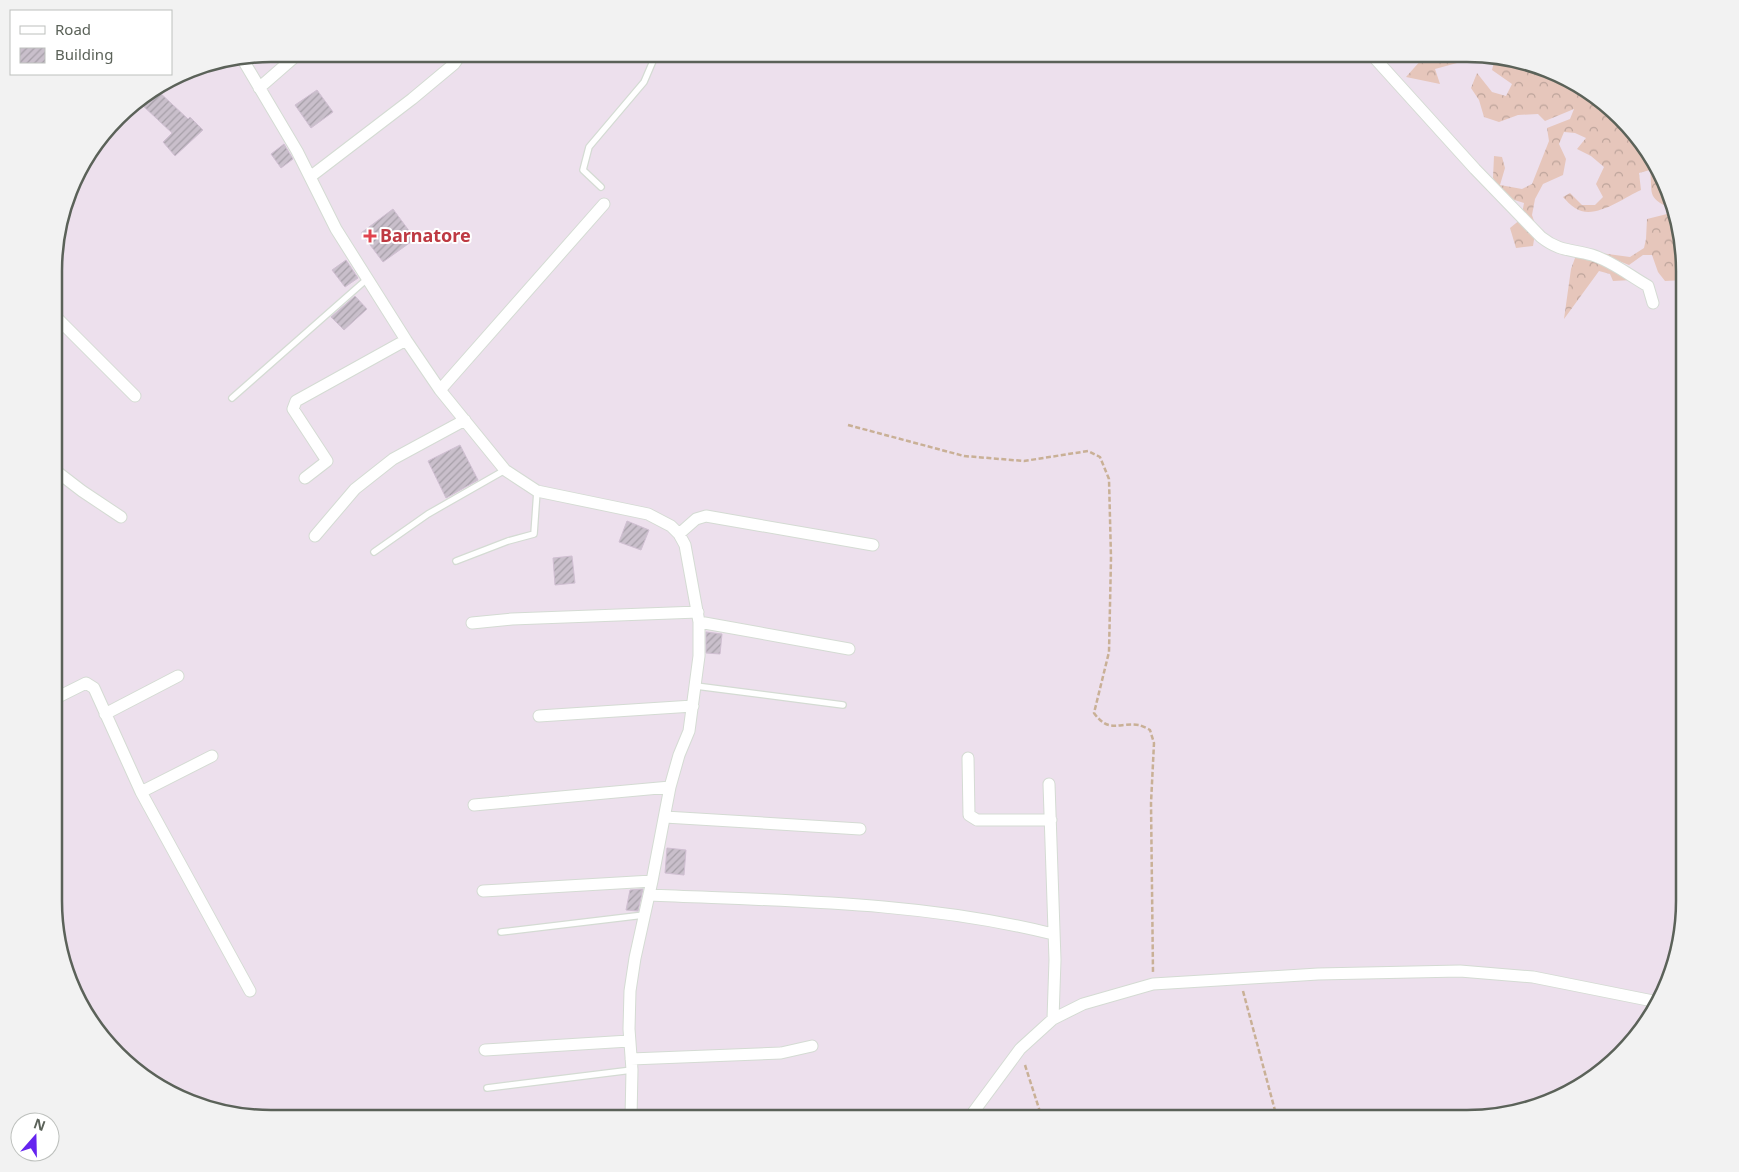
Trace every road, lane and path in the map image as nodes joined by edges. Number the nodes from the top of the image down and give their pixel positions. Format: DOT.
graph roads {
  1 [pos="289,62"];
  2 [pos="455,62"];
  3 [pos="653,62"];
  4 [pos="1378,62"];
  5 [pos="245,64"];
  6 [pos="259,88"];
  7 [pos="310,177"];
  8 [pos="600,187"];
  9 [pos="604,204"];
  10 [pos="367,279"];
  11 [pos="1653,303"];
  12 [pos="62,323"];
  13 [pos="406,340"];
  14 [pos="440,390"];
  15 [pos="135,396"];
  16 [pos="232,398"];
  17 [pos="464,420"];
  18 [pos="848,425"];
  19 [pos="505,470"];
  20 [pos="62,476"];
  21 [pos="306,478"];
  22 [pos="537,491"];
  23 [pos="121,517"];
  24 [pos="679,534"];
  25 [pos="315,536"];
  26 [pos="873,545"];
  27 [pos="374,552"];
  28 [pos="456,560"];
  29 [pos="698,617"];
  30 [pos="472,623"];
  31 [pos="850,649"];
  32 [pos="178,676"];
  33 [pos="696,686"];
  34 [pos="62,695"];
  35 [pos="843,705"];
  36 [pos="693,706"];
  37 [pos="105,714"];
  38 [pos="539,716"];
  39 [pos="212,756"];
  40 [pos="968,758"];
  41 [pos="1049,784"];
  42 [pos="670,787"];
  43 [pos="141,792"];
  44 [pos="474,805"];
  45 [pos="664,817"];
  46 [pos="1051,820"];
  47 [pos="860,829"];
  48 [pos="652,881"];
  49 [pos="483,891"];
  50 [pos="649,895"];
  51 [pos="644,915"];
  52 [pos="501,932"];
  53 [pos="1053,934"];
  54 [pos="1240,978"];
  55 [pos="1153,984"];
  56 [pos="250,991"];
  57 [pos="1651,1001"];
  58 [pos="1053,1019"];
  59 [pos="630,1041"];
  60 [pos="812,1046"];
  61 [pos="1020,1049"];
  62 [pos="485,1050"];
  63 [pos="632,1064"];
  64 [pos="487,1088"];
  65 [pos="632,1110"];
  66 [pos="975,1110"];
  67 [pos="1039,1110"];
  68 [pos="1275,1110"];
  1 -- 6 [label="street"];
  2 -- 7 [label="street"];
  3 -- 8 [label="lane"];
  4 -- 11 [label="street"];
  5 -- 6 [label="street"];
  6 -- 7 [label="street"];
  7 -- 10 [label="street"];
  9 -- 14 [label="street"];
  10 -- 13 [label="street"];
  10 -- 16 [label="lane"];
  12 -- 15 [label="street"];
  13 -- 14 [label="street"];
  13 -- 21 [label="street"];
  14 -- 17 [label="street"];
  17 -- 19 [label="street"];
  17 -- 25 [label="street"];
  18 -- 55 [label="path"];
  19 -- 22 [label="street"];
  19 -- 27 [label="lane"];
  20 -- 23 [label="street"];
  22 -- 24 [label="street"];
  22 -- 28 [label="lane"];
  24 -- 26 [label="street"];
  24 -- 29 [label="street"];
  29 -- 30 [label="street"];
  29 -- 31 [label="street"];
  29 -- 33 [label="street"];
  32 -- 37 [label="street"];
  33 -- 35 [label="lane"];
  33 -- 36 [label="street"];
  34 -- 37 [label="street"];
  36 -- 38 [label="street"];
  36 -- 42 [label="street"];
  37 -- 43 [label="street"];
  39 -- 43 [label="street"];
  40 -- 46 [label="street"];
  41 -- 46 [label="street"];
  42 -- 44 [label="street"];
  42 -- 45 [label="street"];
  43 -- 56 [label="street"];
  45 -- 47 [label="street"];
  45 -- 48 [label="street"];
  46 -- 53 [label="street"];
  48 -- 49 [label="street"];
  48 -- 50 [label="street"];
  50 -- 51 [label="street"];
  50 -- 53 [label="street"];
  51 -- 52 [label="lane"];
  51 -- 59 [label="street"];
  53 -- 58 [label="street"];
  54 -- 55 [label="street"];
  54 -- 57 [label="street"];
  54 -- 68 [label="path"];
  55 -- 58 [label="street"];
  58 -- 61 [label="street"];
  59 -- 62 [label="street"];
  59 -- 63 [label="street"];
  60 -- 63 [label="street"];
  61 -- 66 [label="street"];
  61 -- 67 [label="path"];
  63 -- 64 [label="lane"];
  63 -- 65 [label="street"];
}
